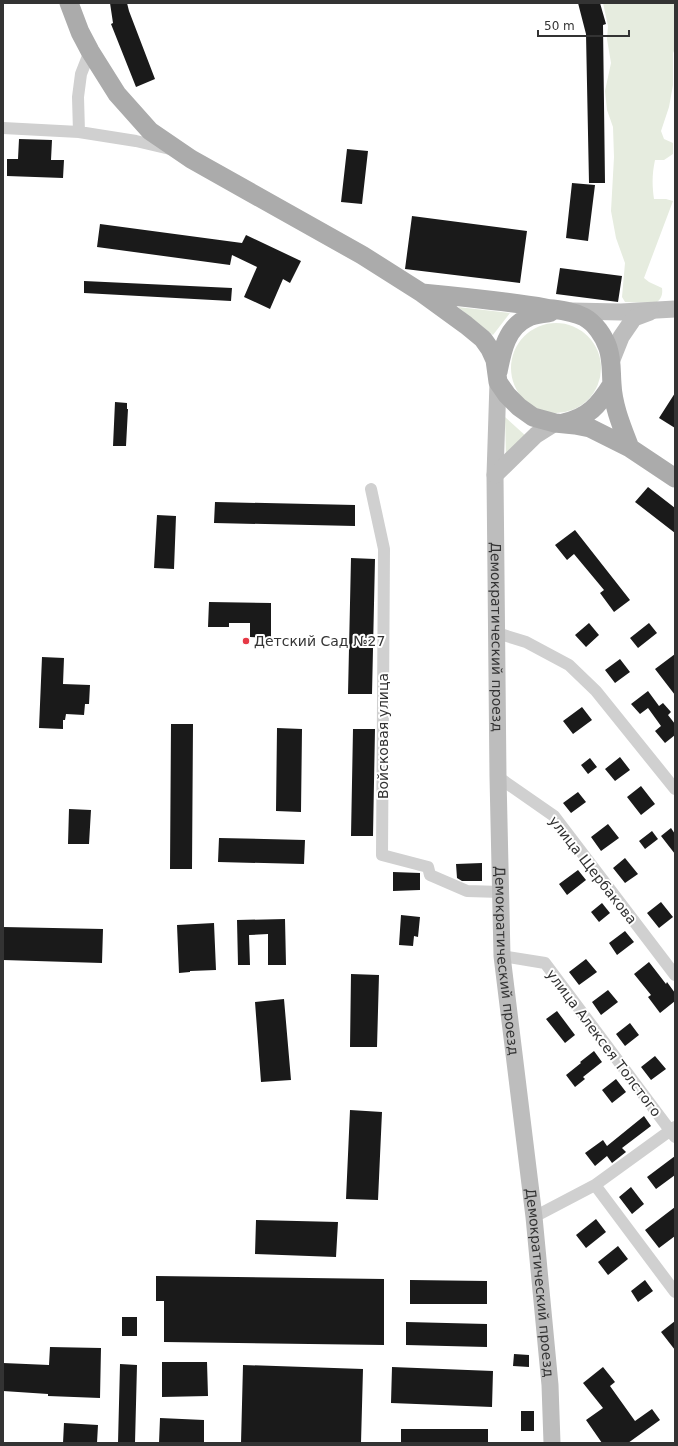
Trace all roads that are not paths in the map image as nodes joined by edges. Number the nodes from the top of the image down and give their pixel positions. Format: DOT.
graph roads {
  1 [pos="69,3"];
  2 [pos="90,51"];
  3 [pos="3,128"];
  4 [pos="79,132"];
  5 [pos="179,151"];
  6 [pos="422,293"];
  7 [pos="675,309"];
  8 [pos="654,310"];
  9 [pos="565,311"];
  10 [pos="612,362"];
  11 [pos="498,379"];
  12 [pos="612,384"];
  13 [pos="559,423"];
  14 [pos="630,448"];
  15 [pos="495,475"];
  16 [pos="675,478"];
  17 [pos="371,489"];
  18 [pos="497,633"];
  19 [pos="498,777"];
  20 [pos="675,789"];
  21 [pos="500,892"];
  22 [pos="502,956"];
  23 [pos="675,975"];
  24 [pos="673,1132"];
  25 [pos="595,1185"];
  26 [pos="534,1217"];
  27 [pos="675,1292"];
  28 [pos="552,1443"];
  1 -- 2 [label="main road"];
  2 -- 4 [label="street"];
  2 -- 5 [label="main road"];
  3 -- 4 [label="street"];
  4 -- 5 [label="street"];
  5 -- 6 [label="main road"];
  6 -- 9 [label="main road"];
  6 -- 11 [label="main road"];
  7 -- 8 [label="main road"];
  8 -- 9 [label="main road"];
  8 -- 10 [label="main road"];
  9 -- 10 [label="main road"];
  9 -- 11 [label="main road"];
  10 -- 12 [label="main road"];
  11 -- 13 [label="main road"];
  11 -- 15 [label="main road, Демократический проезд"];
  12 -- 13 [label="main road"];
  12 -- 14 [label="main road"];
  13 -- 14 [label="main road"];
  13 -- 15 [label="main road"];
  14 -- 16 [label="main road"];
  15 -- 18 [label="main road, Демократический проезд"];
  17 -- 21 [label="street, Войсковая улица"];
  18 -- 19 [label="main road, Демократический проезд"];
  18 -- 20 [label="street"];
  19 -- 21 [label="main road, Демократический проезд"];
  19 -- 23 [label="street, улица Щербакова"];
  21 -- 22 [label="main road, Демократический проезд"];
  22 -- 24 [label="street, улица Алексея Толстого"];
  22 -- 26 [label="main road, Демократический проезд"];
  24 -- 25 [label="street"];
  25 -- 26 [label="street"];
  25 -- 27 [label="street"];
  26 -- 28 [label="main road, Демократический проезд"];
}
